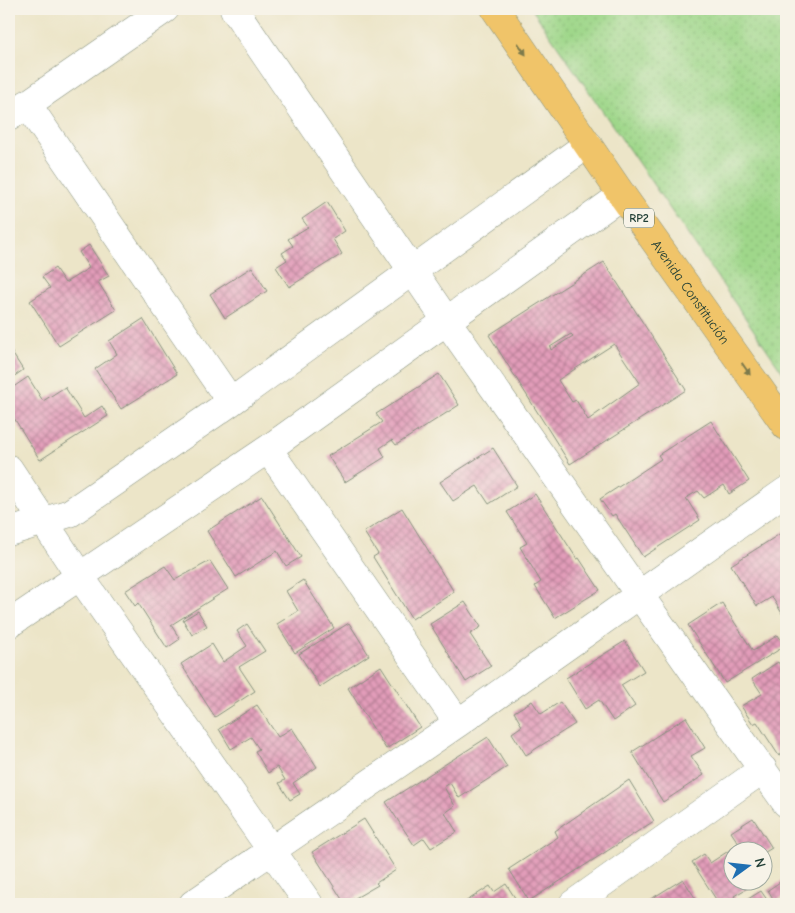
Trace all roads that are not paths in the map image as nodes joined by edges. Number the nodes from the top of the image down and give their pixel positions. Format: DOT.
graph roads {
  1 [pos="165,9"];
  2 [pos="234,9"];
  3 [pos="495,9"];
  4 [pos="18,111"];
  5 [pos="588,144"];
  6 [pos="622,195"];
  7 [pos="413,269"];
  8 [pos="446,320"];
  9 [pos="231,402"];
  10 [pos="786,426"];
  11 [pos="268,449"];
  12 [pos="9,469"];
  13 [pos="786,491"];
  14 [pos="45,522"];
  15 [pos="9,532"];
  16 [pos="79,575"];
  17 [pos="640,593"];
  18 [pos="9,624"];
  19 [pos="458,723"];
  20 [pos="763,769"];
  21 [pos="786,803"];
  22 [pos="272,850"];
  23 [pos="193,904"];
  24 [pos="309,904"];
  25 [pos="572,904"];
  1 -- 4 [label="street"];
  2 -- 7 [label="street"];
  3 -- 5 [label="main road, Avenida Constitución / RP2, one-way"];
  4 -- 9 [label="street"];
  5 -- 6 [label="main road, Avenida Constitución / RP2"];
  5 -- 7 [label="street"];
  6 -- 8 [label="street"];
  6 -- 10 [label="main road, Avenida Constitución / RP2, one-way"];
  7 -- 8 [label="street"];
  7 -- 9 [label="street"];
  8 -- 11 [label="street"];
  8 -- 17 [label="street"];
  9 -- 14 [label="street"];
  11 -- 16 [label="street"];
  11 -- 19 [label="street"];
  12 -- 14 [label="street"];
  13 -- 17 [label="street"];
  14 -- 15 [label="street"];
  14 -- 16 [label="street"];
  16 -- 18 [label="street"];
  16 -- 22 [label="street"];
  17 -- 19 [label="street"];
  17 -- 20 [label="street"];
  19 -- 22 [label="street"];
  20 -- 21 [label="street"];
  20 -- 25 [label="street"];
  22 -- 23 [label="street"];
  22 -- 24 [label="street"];
}
